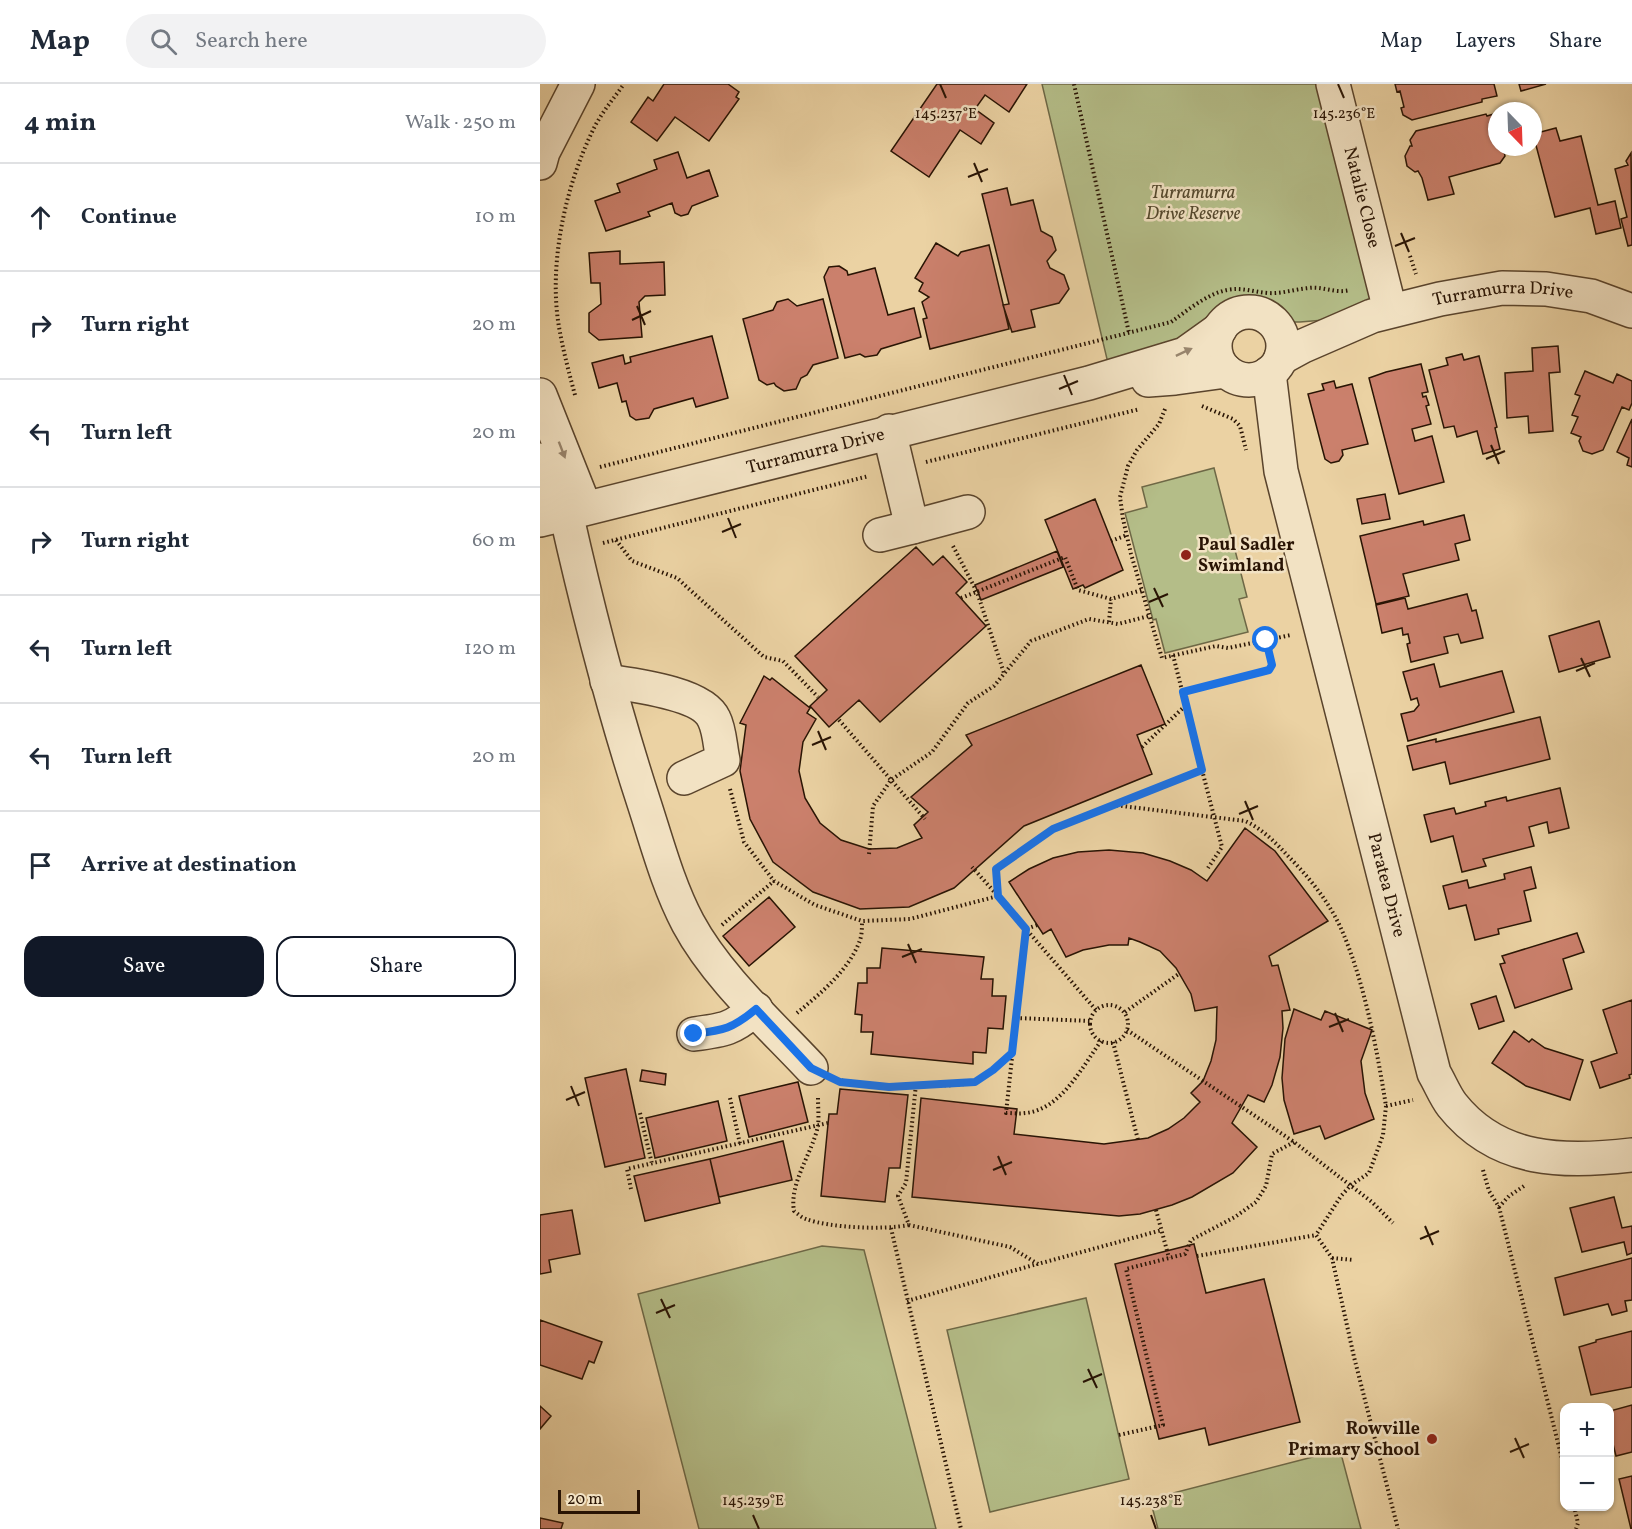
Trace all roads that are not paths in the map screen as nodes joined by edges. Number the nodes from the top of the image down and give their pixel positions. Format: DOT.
graph roads {
  1 [pos="578,84"];
  2 [pos="1333,84"];
  3 [pos="540,163"];
  4 [pos="1374,305"];
  5 [pos="1632,311"];
  6 [pos="1273,322"];
  7 [pos="1220,330"];
  8 [pos="1254,370"];
  9 [pos="1089,383"];
  10 [pos="540,395"];
  11 [pos="889,431"];
  12 [pos="540,460"];
  13 [pos="560,514"];
  14 [pos="880,535"];
  15 [pos="607,681"];
  16 [pos="684,778"];
  17 [pos="766,1020"];
  18 [pos="694,1034"];
  19 [pos="811,1068"];
  20 [pos="1632,1155"];
  1 -- 3 [label="street"];
  2 -- 4 [label="street, Natalie Close"];
  4 -- 5 [label="street, Turramurra Drive"];
  4 -- 6 [label="street, Turramurra Drive"];
  4 -- 8 [label="street, Turramurra Drive"];
  6 -- 7 [label="street"];
  6 -- 8 [label="street"];
  7 -- 8 [label="street"];
  9 -- 7 [label="street, Turramurra Drive, one-way"];
  8 -- 9 [label="street, Turramurra Drive"];
  8 -- 20 [label="street, Paratea Drive"];
  9 -- 11 [label="street, Turramurra Drive"];
  10 -- 13 [label="street, one-way"];
  11 -- 13 [label="street, Turramurra Drive"];
  11 -- 14 [label="street"];
  12 -- 13 [label="street"];
  13 -- 15 [label="street"];
  15 -- 16 [label="street"];
  15 -- 17 [label="street"];
  17 -- 18 [label="street"];
  17 -- 19 [label="street"];
}
